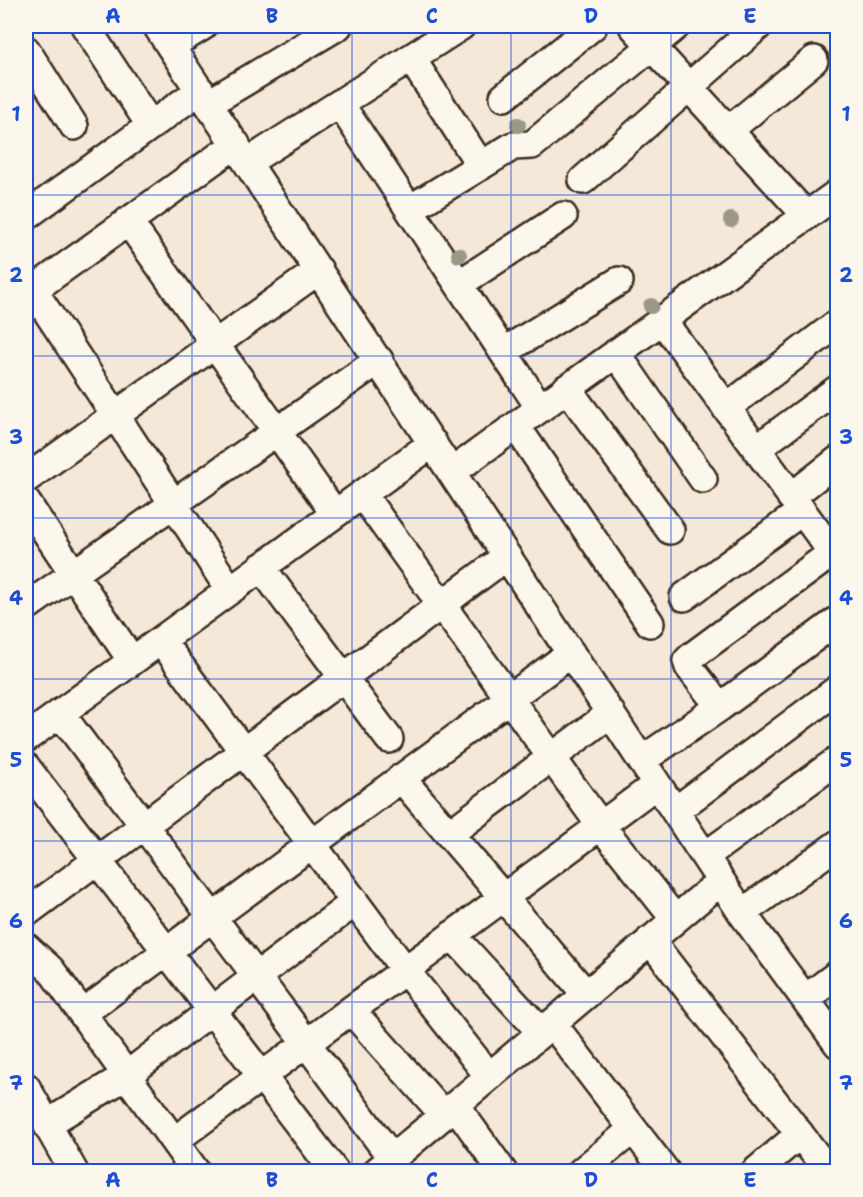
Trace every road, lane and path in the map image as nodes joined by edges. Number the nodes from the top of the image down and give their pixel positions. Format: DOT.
graph roads {
  1 [pos="85,26"];
  2 [pos="203,26"];
  3 [pos="338,26"];
  4 [pos="593,26"];
  5 [pos="633,26"];
  6 [pos="676,26"];
  7 [pos="758,26"];
  8 [pos="457,27"];
  9 [pos="164,36"];
  10 [pos="653,46"];
  11 [pos="26,50"];
  12 [pos="411,58"];
  13 [pos="814,60"];
  14 [pos="688,85"];
  15 [pos="205,97"];
  16 [pos="504,97"];
  17 [pos="340,104"];
  18 [pos="74,126"];
  19 [pos="151,126"];
  20 [pos="729,130"];
  21 [pos="242,153"];
  22 [pos="481,166"];
  23 [pos="583,180"];
  24 [pos="837,193"];
  25 [pos="410,209"];
  26 [pos="806,215"];
  27 [pos="26,216"];
  28 [pos="563,216"];
  29 [pos="128,221"];
  30 [pos="319,270"];
  31 [pos="619,281"];
  32 [pos="459,284"];
  33 [pos="29,293"];
  34 [pos="662,320"];
  35 [pos="837,323"];
  36 [pos="215,344"];
  37 [pos="503,352"];
  38 [pos="616,353"];
  39 [pos="379,360"];
  40 [pos="567,388"];
  41 [pos="837,389"];
  42 [pos="540,408"];
  43 [pos="726,408"];
  44 [pos="115,415"];
  45 [pos="516,426"];
  46 [pos="278,433"];
  47 [pos="433,443"];
  48 [pos="756,449"];
  49 [pos="837,460"];
  50 [pos="452,472"];
  51 [pos="26,479"];
  52 [pos="703,479"];
  53 [pos="362,494"];
  54 [pos="26,501"];
  55 [pos="796,504"];
  56 [pos="174,505"];
  57 [pos="335,514"];
  58 [pos="670,530"];
  59 [pos="507,556"];
  60 [pos="835,556"];
  61 [pos="261,567"];
  62 [pos="74,574"];
  63 [pos="230,590"];
  64 [pos="684,597"];
  65 [pos="441,605"];
  66 [pos="26,607"];
  67 [pos="837,620"];
  68 [pos="650,622"];
  69 [pos="161,640"];
  70 [pos="571,653"];
  71 [pos="132,661"];
  72 [pos="343,677"];
  73 [pos="837,689"];
  74 [pos="509,699"];
  75 [pos="720,707"];
  76 [pos="60,713"];
  77 [pos="610,713"];
  78 [pos="29,726"];
  79 [pos="389,739"];
  80 [pos="243,751"];
  81 [pos="552,757"];
  82 [pos="642,760"];
  83 [pos="837,760"];
  84 [pos="26,767"];
  85 [pos="401,778"];
  86 [pos="657,784"];
  87 [pos="675,811"];
  88 [pos="144,825"];
  89 [pos="601,826"];
  90 [pos="448,834"];
  91 [pos="312,844"];
  92 [pos="837,844"];
  93 [pos="705,856"];
  94 [pos="97,860"];
  95 [pos="721,880"];
  96 [pos="502,898"];
  97 [pos="355,902"];
  98 [pos="26,913"];
  99 [pos="742,913"];
  100 [pos="213,917"];
  101 [pos="675,919"];
  102 [pos="452,935"];
  103 [pos="650,940"];
  104 [pos="26,947"];
  105 [pos="166,951"];
  106 [pos="405,970"];
  107 [pos="837,974"];
  108 [pos="256,975"];
  109 [pos="586,994"];
  110 [pos="805,999"];
  111 [pos="211,1010"];
  112 [pos="351,1010"];
  113 [pos="82,1013"];
  114 [pos="547,1028"];
  115 [pos="307,1043"];
  116 [pos="837,1044"];
  117 [pos="127,1075"];
  118 [pos="262,1076"];
  119 [pos="489,1076"];
  120 [pos="26,1087"];
  121 [pos="449,1110"];
  122 [pos="47,1124"];
  123 [pos="633,1129"];
  124 [pos="800,1134"];
  125 [pos="174,1141"];
  126 [pos="384,1165"];
  127 [pos="72,1171"];
  128 [pos="196,1172"];
  129 [pos="335,1172"];
  130 [pos="503,1172"];
  131 [pos="581,1172"];
  132 [pos="666,1172"];
  133 [pos="755,1172"];
  134 [pos="829,1172"];
  1 -- 19 [label="street"];
  2 -- 9 [label="street"];
  3 -- 15 [label="street"];
  4 -- 16 [label="street"];
  5 -- 10 [label="street"];
  6 -- 10 [label="street"];
  7 -- 14 [label="street"];
  8 -- 12 [label="street"];
  9 -- 15 [label="street"];
  10 -- 14 [label="street"];
  10 -- 22 [label="street"];
  11 -- 18 [label="street"];
  12 -- 17 [label="street"];
  12 -- 22 [label="street"];
  13 -- 20 [label="street"];
  14 -- 20 [label="street"];
  14 -- 23 [label="street"];
  15 -- 19 [label="street"];
  15 -- 21 [label="street"];
  17 -- 21 [label="street"];
  17 -- 25 [label="street"];
  19 -- 27 [label="street"];
  20 -- 26 [label="street"];
  21 -- 29 [label="street"];
  21 -- 30 [label="street"];
  22 -- 25 [label="street"];
  24 -- 26 [label="street"];
  25 -- 32 [label="street"];
  26 -- 34 [label="street"];
  28 -- 32 [label="street"];
  29 -- 33 [label="street"];
  29 -- 36 [label="street"];
  30 -- 36 [label="street"];
  30 -- 39 [label="street"];
  31 -- 37 [label="street"];
  32 -- 37 [label="street"];
  33 -- 44 [label="street"];
  34 -- 38 [label="street"];
  34 -- 43 [label="street"];
  35 -- 43 [label="street"];
  36 -- 44 [label="street"];
  36 -- 46 [label="street"];
  37 -- 42 [label="street"];
  38 -- 40 [label="street"];
  38 -- 52 [label="street"];
  39 -- 46 [label="street"];
  39 -- 47 [label="street"];
  40 -- 42 [label="street"];
  40 -- 58 [label="street"];
  41 -- 48 [label="street"];
  42 -- 45 [label="street"];
  43 -- 48 [label="street"];
  44 -- 51 [label="street"];
  44 -- 56 [label="street"];
  45 -- 50 [label="street"];
  45 -- 68 [label="street"];
  46 -- 56 [label="street"];
  46 -- 57 [label="street"];
  47 -- 50 [label="street"];
  47 -- 53 [label="street"];
  48 -- 55 [label="street"];
  49 -- 55 [label="street"];
  50 -- 59 [label="street"];
  53 -- 57 [label="street"];
  53 -- 65 [label="street"];
  54 -- 62 [label="street"];
  55 -- 60 [label="street"];
  55 -- 64 [label="street"];
  56 -- 62 [label="street"];
  56 -- 63 [label="street"];
  57 -- 61 [label="street"];
  59 -- 65 [label="street"];
  59 -- 70 [label="street"];
  60 -- 75 [label="street"];
  61 -- 63 [label="street"];
  61 -- 72 [label="street"];
  62 -- 66 [label="street"];
  62 -- 71 [label="street"];
  63 -- 69 [label="street"];
  65 -- 72 [label="street"];
  65 -- 74 [label="street"];
  67 -- 75 [label="street"];
  69 -- 71 [label="street"];
  69 -- 80 [label="street"];
  70 -- 74 [label="street"];
  70 -- 77 [label="street"];
  71 -- 76 [label="street"];
  72 -- 79 [label="street"];
  72 -- 80 [label="street"];
  73 -- 87 [label="street"];
  74 -- 81 [label="street"];
  74 -- 85 [label="street"];
  75 -- 82 [label="street"];
  76 -- 78 [label="street"];
  76 -- 88 [label="street"];
  77 -- 81 [label="street"];
  77 -- 82 [label="street"];
  80 -- 88 [label="street"];
  80 -- 91 [label="street"];
  81 -- 89 [label="street"];
  81 -- 90 [label="street"];
  82 -- 86 [label="street"];
  83 -- 93 [label="street"];
  84 -- 94 [label="street"];
  85 -- 90 [label="street"];
  85 -- 91 [label="street"];
  86 -- 87 [label="street"];
  86 -- 89 [label="street"];
  87 -- 93 [label="street"];
  88 -- 94 [label="street"];
  88 -- 100 [label="street"];
  89 -- 96 [label="street"];
  89 -- 101 [label="street"];
  90 -- 96 [label="street"];
  91 -- 97 [label="street"];
  91 -- 100 [label="street"];
  92 -- 99 [label="street"];
  93 -- 95 [label="street"];
  94 -- 98 [label="street"];
  94 -- 105 [label="street"];
  95 -- 99 [label="street"];
  95 -- 101 [label="street"];
  96 -- 102 [label="street"];
  96 -- 109 [label="street"];
  97 -- 106 [label="street"];
  97 -- 108 [label="street"];
  99 -- 110 [label="street"];
  100 -- 105 [label="street"];
  100 -- 108 [label="street"];
  101 -- 103 [label="street"];
  102 -- 106 [label="street"];
  102 -- 114 [label="street"];
  103 -- 109 [label="street"];
  103 -- 124 [label="street"];
  104 -- 113 [label="street"];
  105 -- 111 [label="street"];
  105 -- 113 [label="street"];
  106 -- 112 [label="street"];
  106 -- 119 [label="street"];
  107 -- 110 [label="street"];
  108 -- 111 [label="street"];
  108 -- 115 [label="street"];
  109 -- 114 [label="street"];
  110 -- 116 [label="street"];
  111 -- 117 [label="street"];
  111 -- 118 [label="street"];
  112 -- 115 [label="street"];
  112 -- 121 [label="street"];
  113 -- 117 [label="street"];
  114 -- 119 [label="street"];
  114 -- 123 [label="street"];
  115 -- 118 [label="street"];
  115 -- 126 [label="street"];
  117 -- 122 [label="street"];
  117 -- 125 [label="street"];
  118 -- 125 [label="street"];
  118 -- 129 [label="street"];
  119 -- 121 [label="street"];
  120 -- 122 [label="street"];
  121 -- 126 [label="street"];
  121 -- 130 [label="street"];
  122 -- 127 [label="street"];
  123 -- 131 [label="street"];
  123 -- 132 [label="street"];
  124 -- 133 [label="street"];
  124 -- 134 [label="street"];
  125 -- 128 [label="street"];
}
